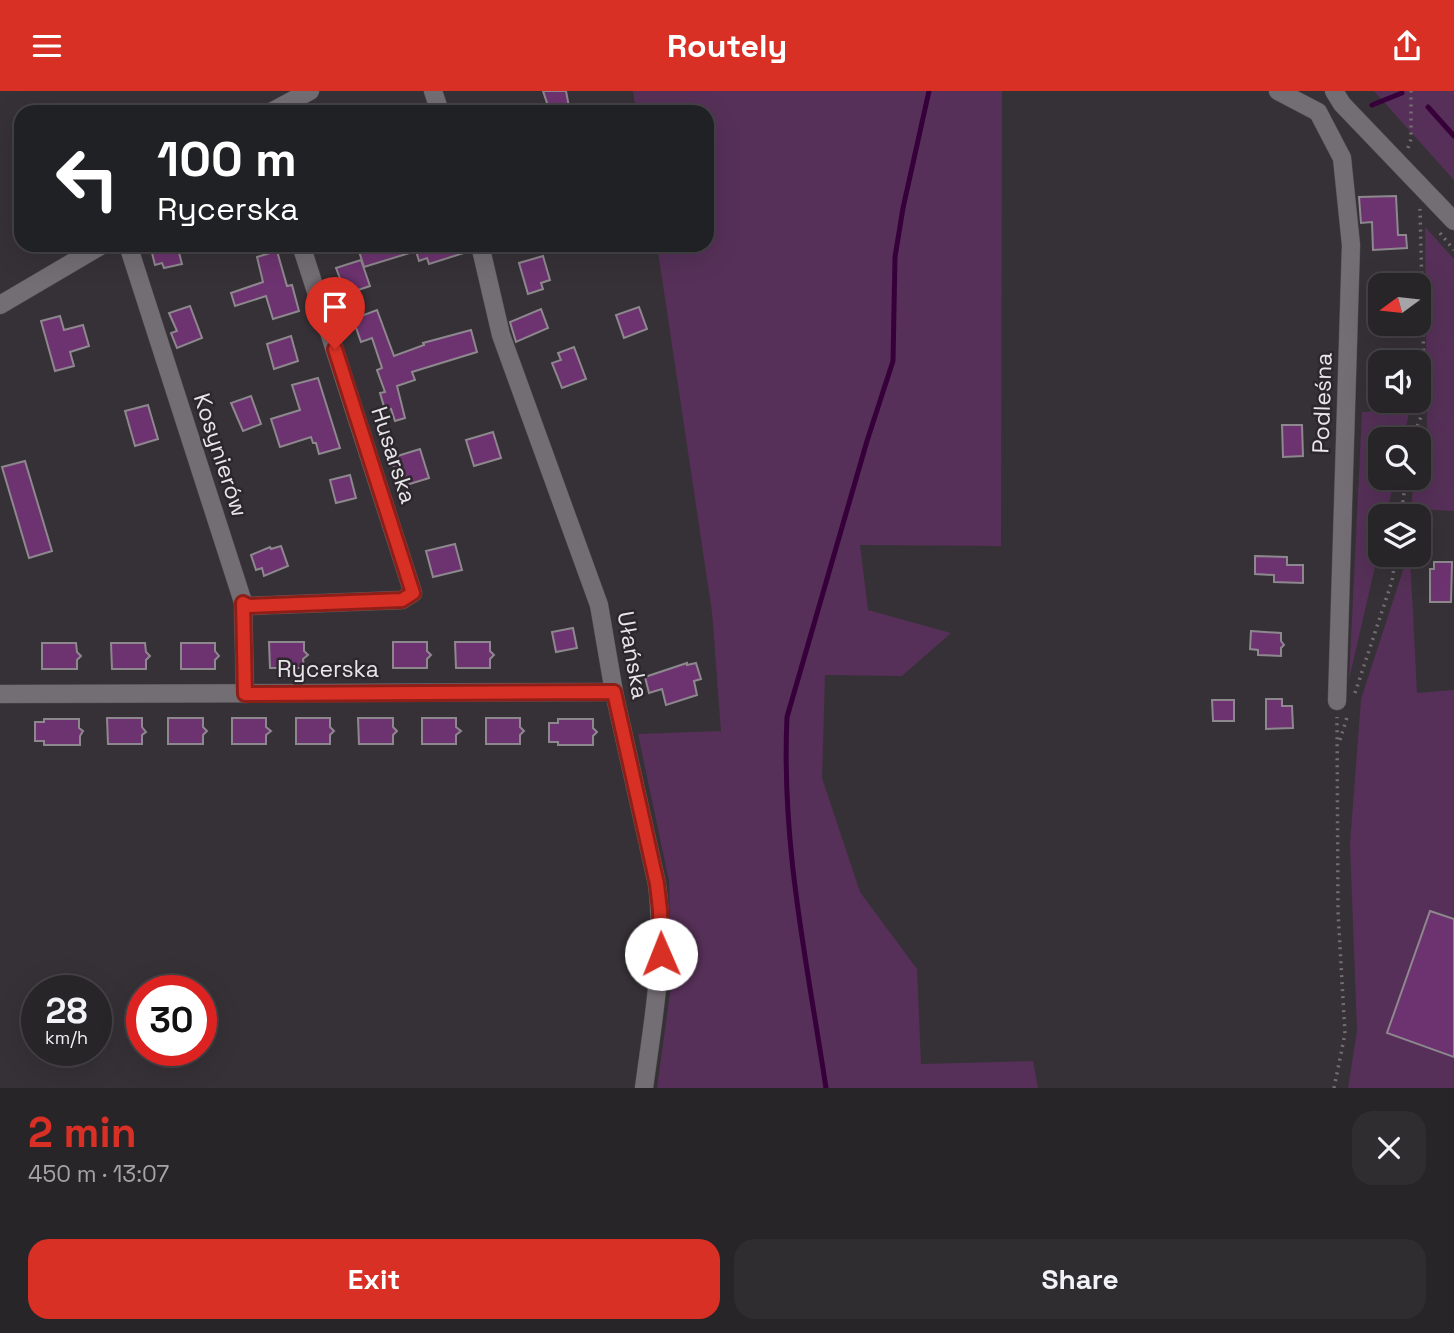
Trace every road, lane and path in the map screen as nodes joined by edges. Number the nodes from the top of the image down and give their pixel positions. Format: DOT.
graph roads {
  1 [pos="310,91"];
  2 [pos="1278,91"];
  3 [pos="1411,91"];
  4 [pos="1338,97"];
  5 [pos="284,105"];
  6 [pos="1318,112"];
  7 [pos="1402,167"];
  8 [pos="1420,186"];
  9 [pos="1454,221"];
  10 [pos="90,252"];
  11 [pos="130,252"];
  12 [pos="303,252"];
  13 [pos="482,252"];
  14 [pos="0,306"];
  15 [pos="1417,427"];
  16 [pos="1394,567"];
  17 [pos="243,603"];
  18 [pos="614,692"];
  19 [pos="0,694"];
  20 [pos="245,694"];
  21 [pos="1355,694"];
  22 [pos="1344,704"];
  23 [pos="1338,744"];
  24 [pos="644,1088"];
  25 [pos="1334,1088"];
  1 -- 5 [label="street"];
  2 -- 6 [label="street"];
  3 -- 7 [label="path"];
  4 -- 6 [label="street"];
  4 -- 7 [label="street"];
  6 -- 22 [label="street, Podleśna"];
  7 -- 8 [label="street"];
  8 -- 9 [label="street"];
  8 -- 15 [label="path"];
  10 -- 14 [label="street"];
  11 -- 17 [label="street, Kosynierów"];
  12 -- 17 [label="street, Husarska"];
  13 -- 18 [label="street, Ułańska"];
  16 -- 21 [label="path"];
  17 -- 20 [label="street, Kosynierów"];
  18 -- 20 [label="street, Rycerska"];
  18 -- 24 [label="street, Ułańska"];
  19 -- 20 [label="street, Rycerska"];
  22 -- 23 [label="path"];
  22 -- 23 [label="path"];
  23 -- 25 [label="path"];
}
